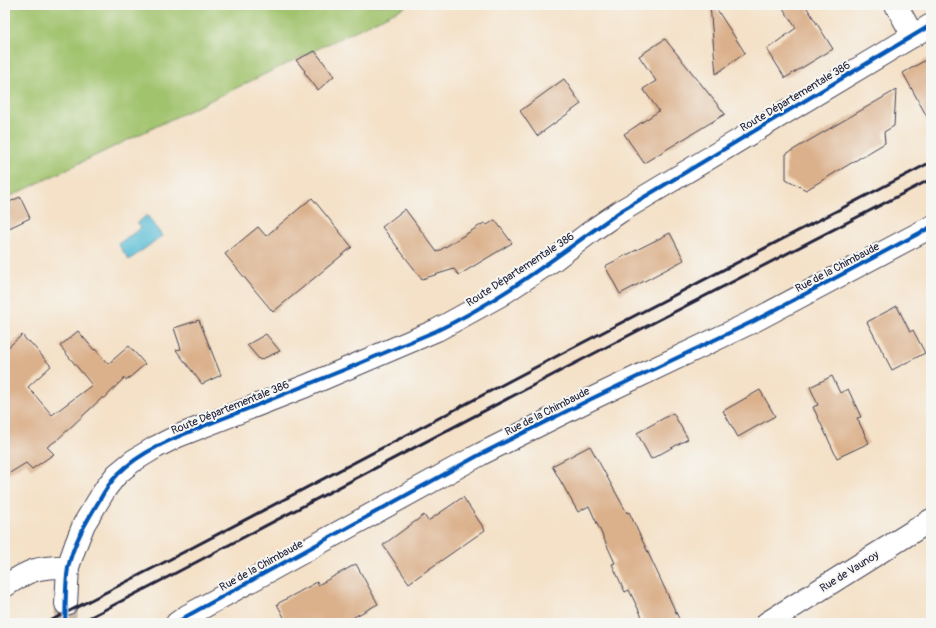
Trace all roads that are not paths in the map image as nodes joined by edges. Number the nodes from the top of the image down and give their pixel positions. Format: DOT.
graph roads {
  1 [pos="896,5"];
  2 [pos="931,25"];
  3 [pos="913,36"];
  4 [pos="931,227"];
  5 [pos="931,520"];
  6 [pos="68,567"];
  7 [pos="5,586"];
  8 [pos="66,604"];
  9 [pos="177,623"];
  10 [pos="767,623"];
  1 -- 3 [label="street"];
  2 -- 3 [label="street, Route Départementale 386"];
  3 -- 6 [label="street, Route Départementale 386"];
  4 -- 9 [label="street, Rue de la Chimbaude"];
  5 -- 10 [label="street, Rue de Vaunoy"];
  6 -- 7 [label="street"];
  6 -- 8 [label="street, Route Départementale 386"];
}
